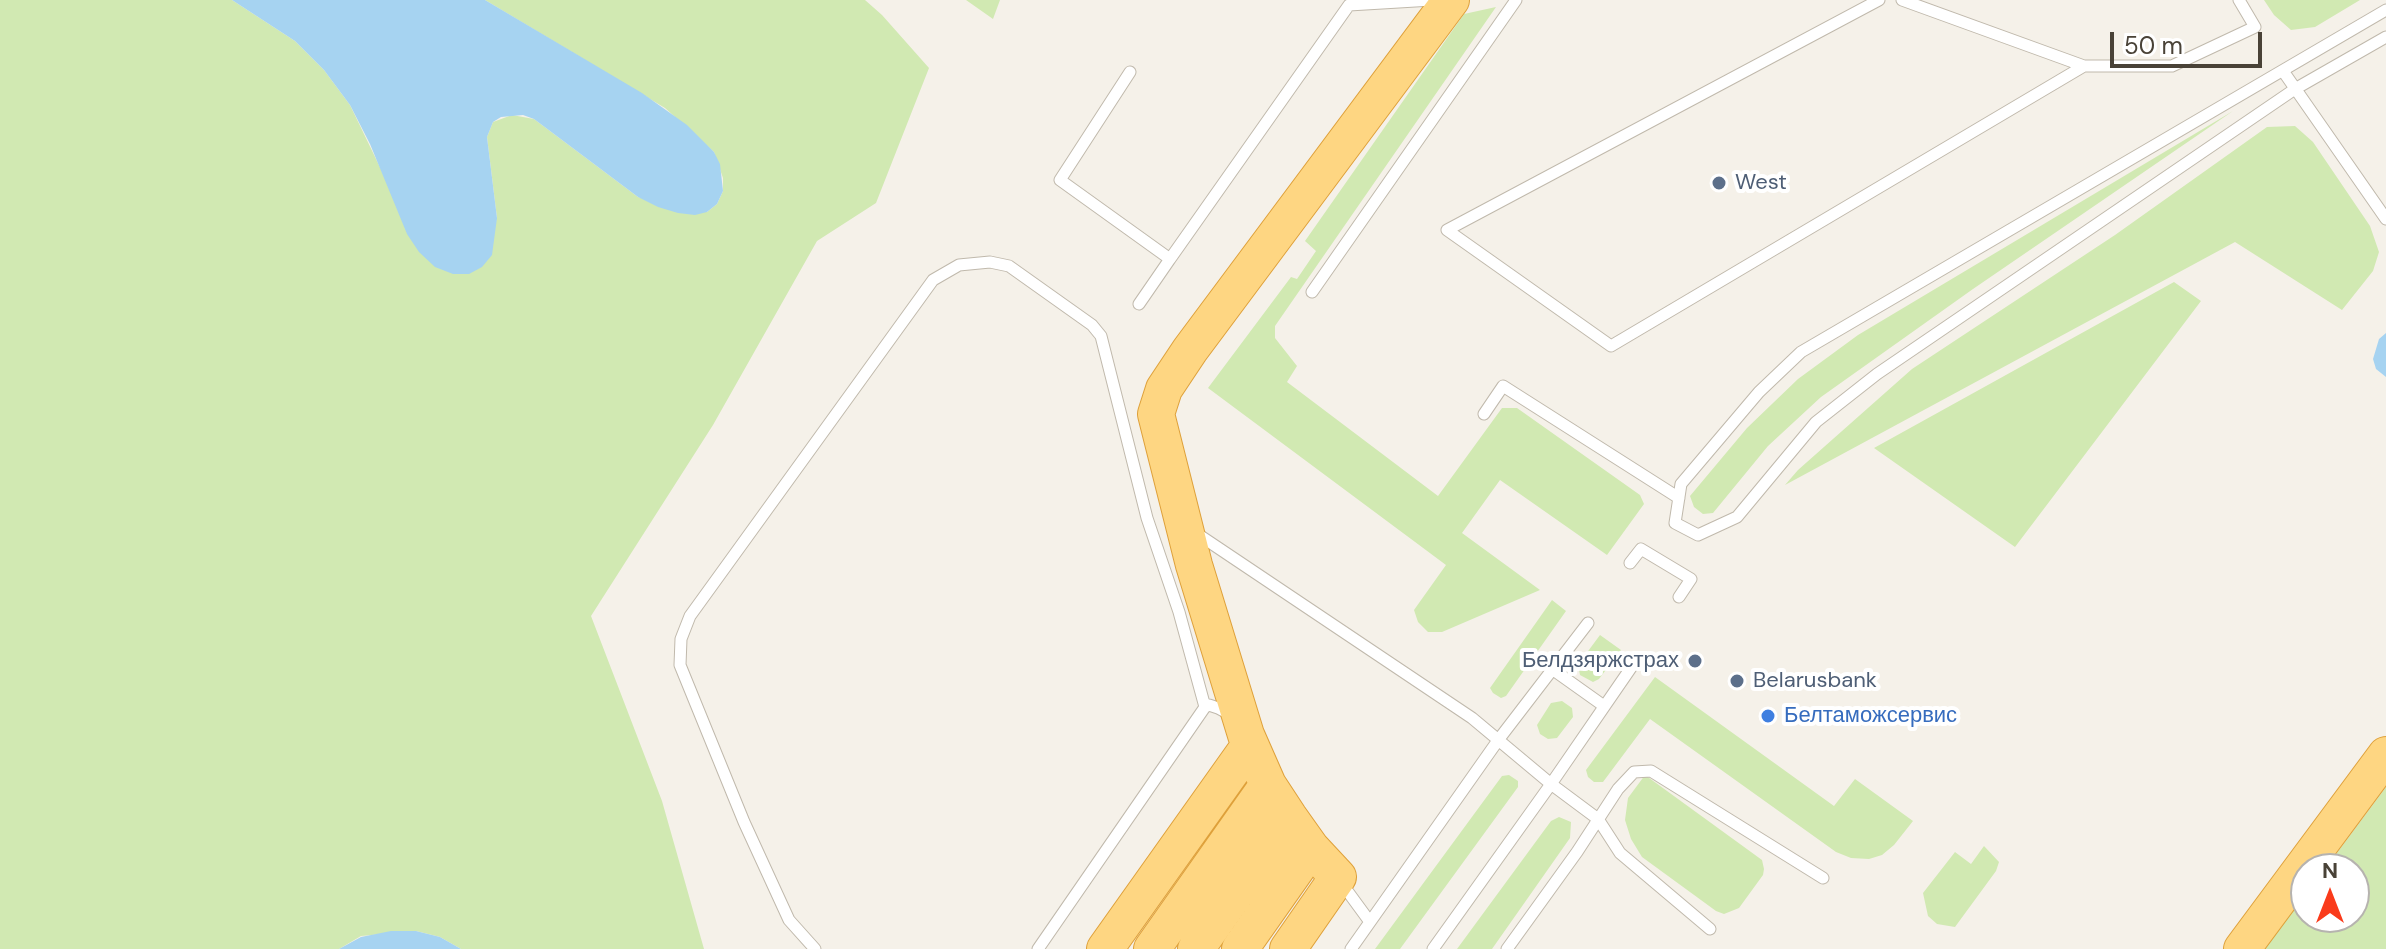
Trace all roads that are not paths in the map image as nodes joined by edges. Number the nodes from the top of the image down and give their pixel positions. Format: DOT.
graph roads {
  1 [pos="1432,0"];
  2 [pos="1451,0"];
  3 [pos="1516,0"];
  4 [pos="1879,0"];
  5 [pos="1902,0"];
  6 [pos="2239,0"];
  7 [pos="1345,3"];
  8 [pos="2386,10"];
  9 [pos="2386,37"];
  10 [pos="2084,66"];
  11 [pos="2283,71"];
  12 [pos="1130,72"];
  13 [pos="2295,89"];
  14 [pos="2386,219"];
  15 [pos="1170,259"];
  16 [pos="1312,292"];
  17 [pos="1139,304"];
  18 [pos="1484,414"];
  19 [pos="1679,498"];
  20 [pos="1166,522"];
  21 [pos="1630,563"];
  22 [pos="1679,597"];
  23 [pos="1588,623"];
  24 [pos="1637,659"];
  25 [pos="1552,669"];
  26 [pos="1604,706"];
  27 [pos="1205,707"];
  28 [pos="1499,739"];
  29 [pos="2386,755"];
  30 [pos="1551,784"];
  31 [pos="1286,807"];
  32 [pos="1598,819"];
  33 [pos="1823,878"];
  34 [pos="1370,922"];
  35 [pos="1710,929"];
  36 [pos="815,949"];
  37 [pos="1038,949"];
  38 [pos="1105,949"];
  39 [pos="1128,949"];
  40 [pos="1152,949"];
  41 [pos="1174,949"];
  42 [pos="1196,949"];
  43 [pos="1219,949"];
  44 [pos="1240,949"];
  45 [pos="1261,949"];
  46 [pos="1288,949"];
  47 [pos="1351,949"];
  48 [pos="1433,949"];
  49 [pos="1507,949"];
  50 [pos="2242,949"];
  1 -- 7 [label="lane"];
  2 -- 20 [label="highway"];
  3 -- 16 [label="lane"];
  4 -- 10 [label="lane"];
  5 -- 10 [label="lane"];
  6 -- 10 [label="lane"];
  7 -- 15 [label="lane"];
  8 -- 11 [label="lane"];
  9 -- 13 [label="lane"];
  11 -- 13 [label="lane"];
  11 -- 19 [label="lane"];
  12 -- 15 [label="lane"];
  13 -- 14 [label="lane"];
  13 -- 19 [label="lane"];
  15 -- 17 [label="lane"];
  18 -- 19 [label="lane"];
  20 -- 27 [label="lane"];
  20 -- 28 [label="lane"];
  20 -- 31 [label="highway"];
  20 -- 36 [label="lane"];
  21 -- 22 [label="lane"];
  23 -- 25 [label="lane"];
  24 -- 26 [label="lane"];
  25 -- 26 [label="lane"];
  25 -- 28 [label="lane"];
  26 -- 30 [label="lane"];
  27 -- 31 [label="lane"];
  27 -- 37 [label="lane"];
  28 -- 30 [label="lane"];
  28 -- 34 [label="lane"];
  29 -- 50 [label="highway"];
  30 -- 32 [label="lane"];
  30 -- 48 [label="lane"];
  31 -- 34 [label="lane"];
  31 -- 38 [label="highway"];
  31 -- 39 [label="highway"];
  31 -- 40 [label="highway"];
  31 -- 41 [label="highway"];
  31 -- 42 [label="highway"];
  31 -- 43 [label="highway"];
  31 -- 44 [label="highway"];
  31 -- 45 [label="highway"];
  31 -- 46 [label="highway"];
  32 -- 33 [label="lane"];
  32 -- 35 [label="lane"];
  32 -- 49 [label="lane"];
  34 -- 47 [label="lane"];
}
